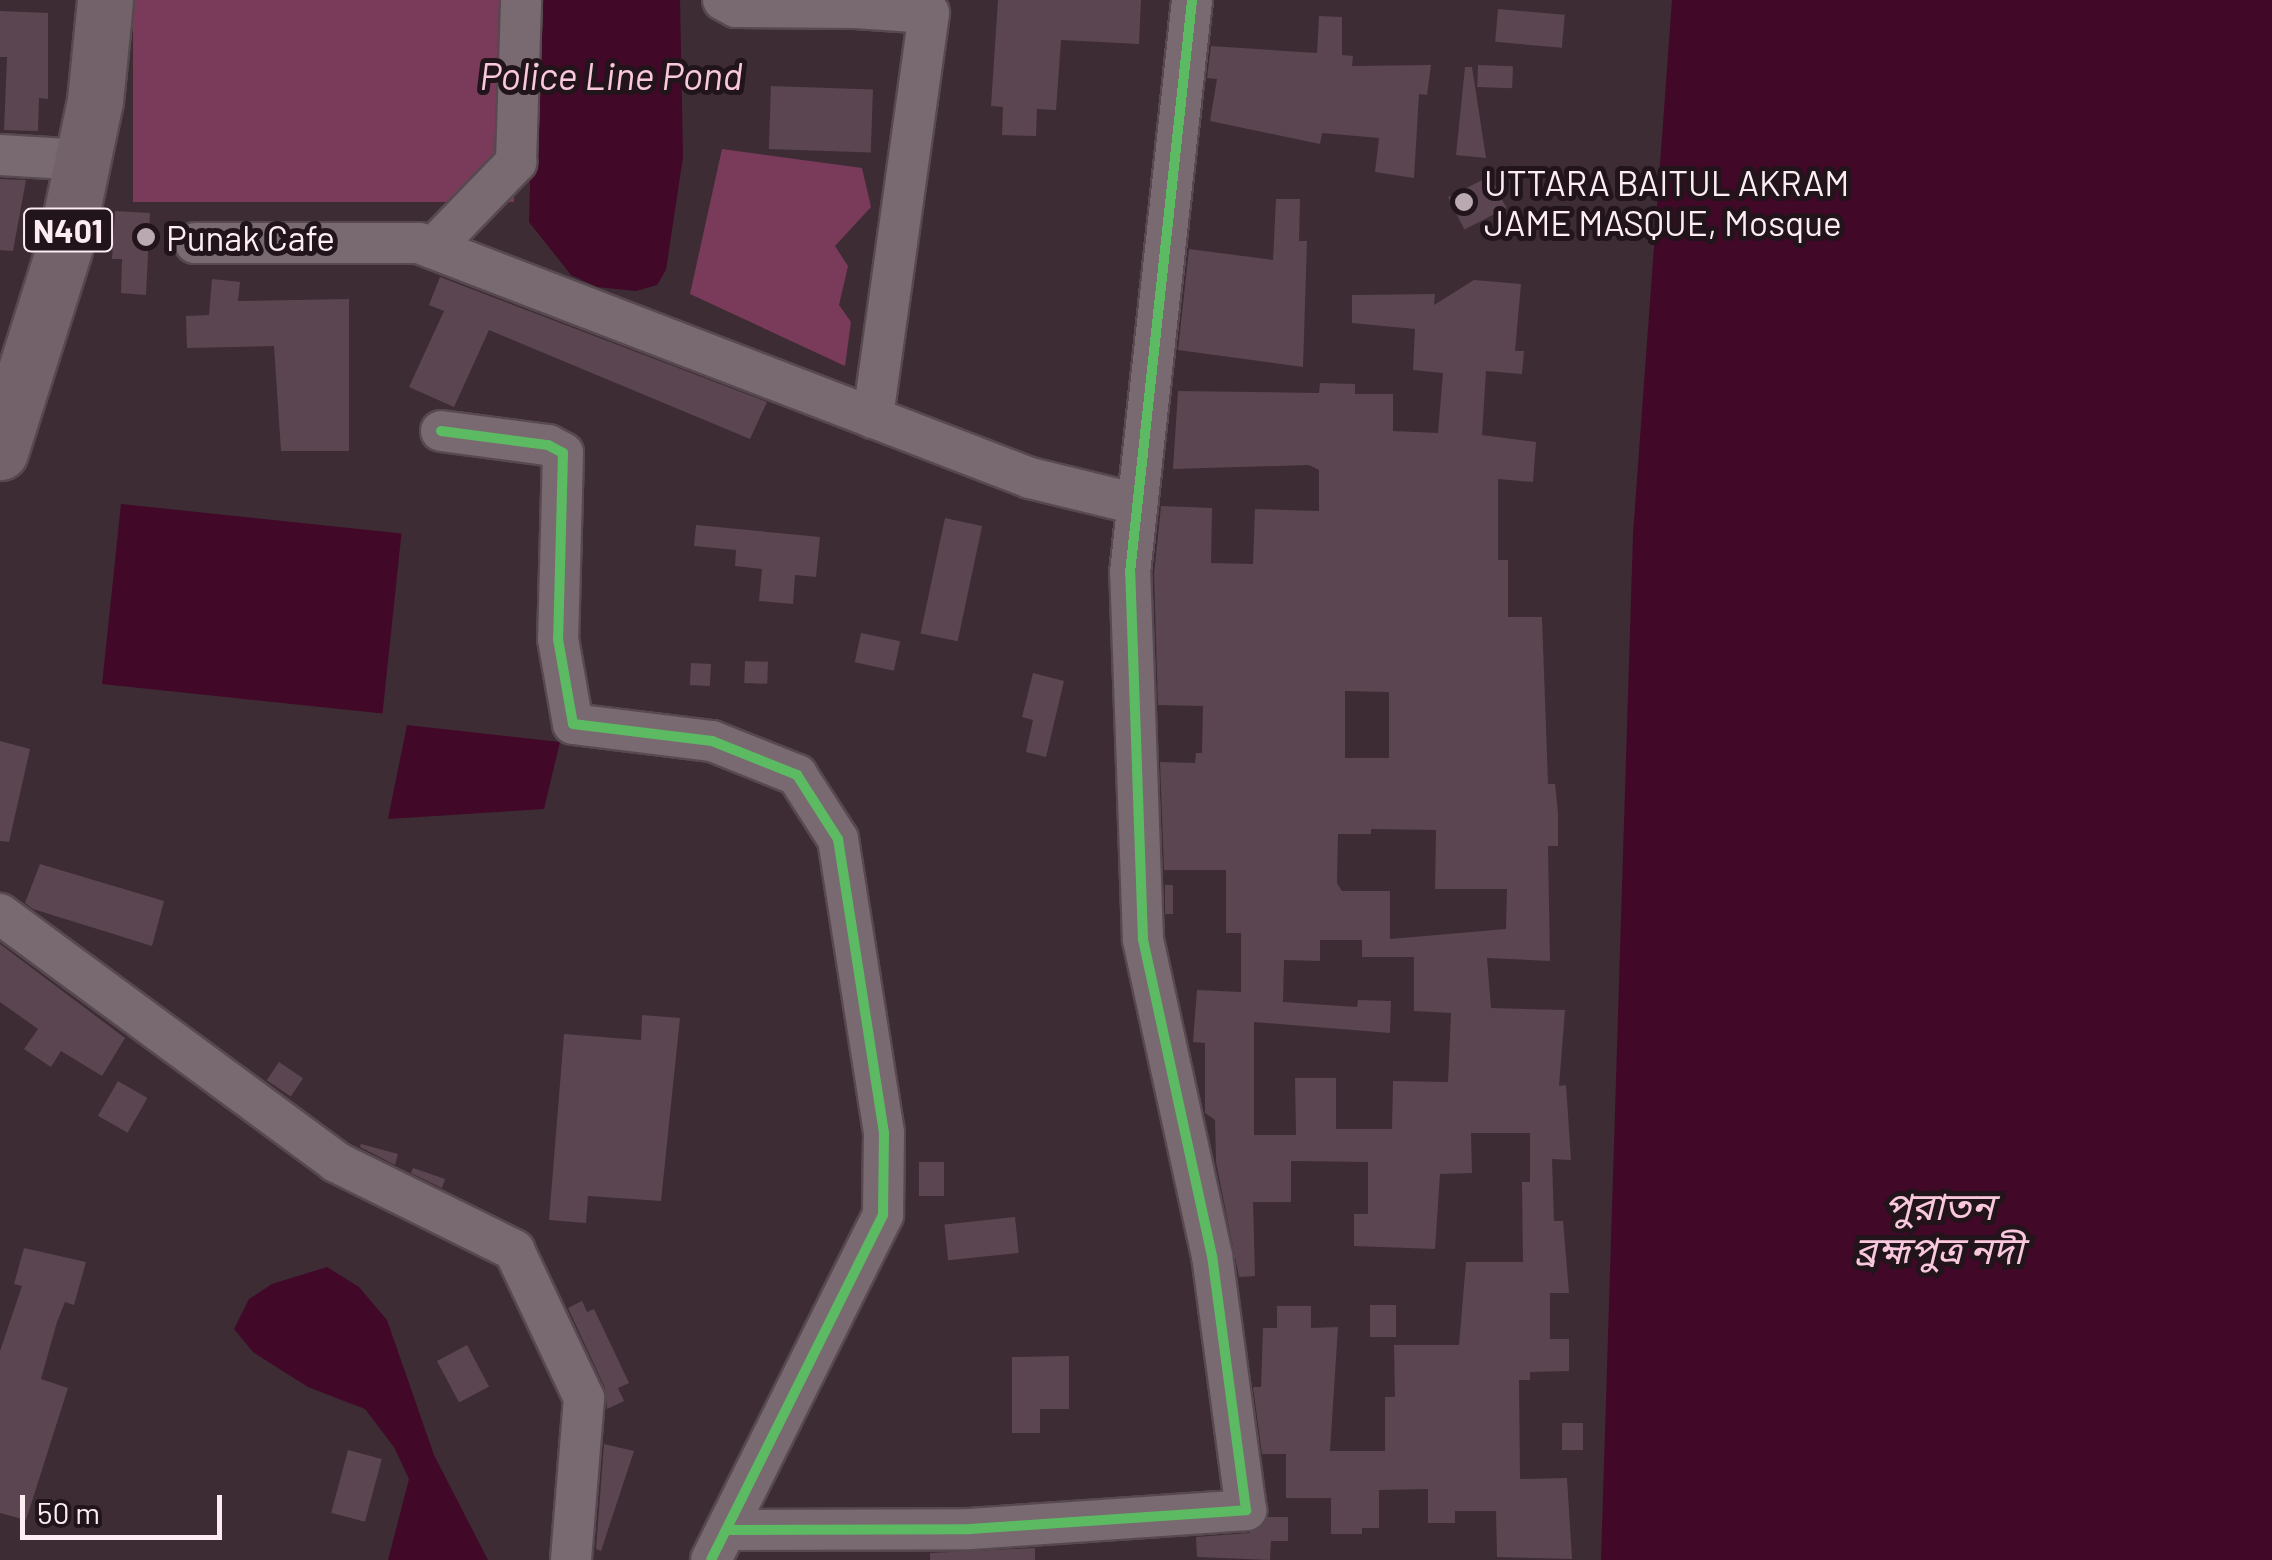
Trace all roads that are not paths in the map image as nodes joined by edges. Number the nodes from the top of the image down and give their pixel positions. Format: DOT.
graph roads {
  1 [pos="105,0"];
  2 [pos="522,0"];
  3 [pos="723,0"];
  4 [pos="1192,0"];
  5 [pos="856,4"];
  6 [pos="0,155"];
  7 [pos="82,160"];
  8 [pos="196,243"];
  9 [pos="433,248"];
  10 [pos="873,418"];
  11 [pos="441,431"];
  12 [pos="0,452"];
  13 [pos="1136,504"];
  14 [pos="0,914"];
  15 [pos="719,1545"];
  16 [pos="571,1560"];
  1 -- 7 [label="highway, N401"];
  2 -- 9 [label="street"];
  3 -- 5 [label="street"];
  4 -- 13 [label="street"];
  5 -- 10 [label="street"];
  6 -- 7 [label="street"];
  7 -- 12 [label="highway, N401"];
  8 -- 9 [label="street"];
  9 -- 10 [label="street"];
  10 -- 13 [label="street"];
  11 -- 15 [label="street"];
  13 -- 15 [label="street"];
  14 -- 16 [label="street"];
}
